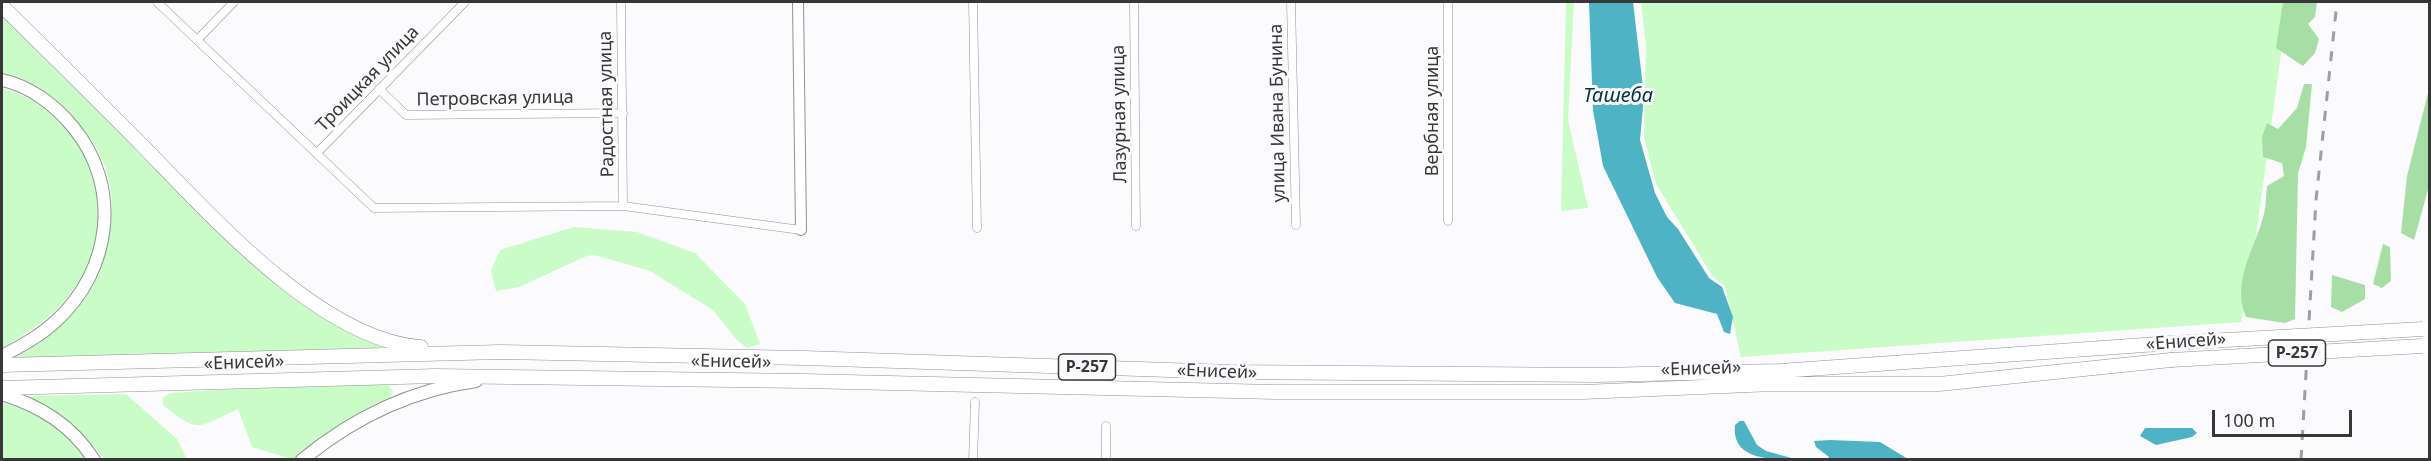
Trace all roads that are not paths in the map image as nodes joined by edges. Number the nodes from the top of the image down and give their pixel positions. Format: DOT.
graph roads {
  1 [pos="157,2"];
  2 [pos="234,2"];
  3 [pos="465,2"];
  4 [pos="621,2"];
  5 [pos="798,2"];
  6 [pos="973,2"];
  7 [pos="1134,2"];
  8 [pos="1291,2"];
  9 [pos="1448,2"];
  10 [pos="2,6"];
  11 [pos="198,39"];
  12 [pos="2,80"];
  13 [pos="379,89"];
  14 [pos="623,113"];
  15 [pos="317,153"];
  16 [pos="623,206"];
  17 [pos="1448,221"];
  18 [pos="1136,225"];
  19 [pos="1296,225"];
  20 [pos="977,228"];
  21 [pos="801,230"];
  22 [pos="2426,329"];
  23 [pos="2426,345"];
  24 [pos="501,352"];
  25 [pos="2,356"];
  26 [pos="2,365"];
  27 [pos="513,376"];
  28 [pos="2,388"];
  29 [pos="2,394"];
  30 [pos="975,402"];
  31 [pos="1106,426"];
  32 [pos="94,459"];
  33 [pos="302,459"];
  34 [pos="973,459"];
  35 [pos="1106,459"];
  1 -- 11 [label="street"];
  2 -- 11 [label="street"];
  3 -- 13 [label="street, Троицкая улица"];
  4 -- 14 [label="street, Радостная улица"];
  5 -- 21 [label="street"];
  6 -- 20 [label="street"];
  7 -- 18 [label="street, Лазурная улица"];
  8 -- 19 [label="street, улица Ивана Бунина"];
  9 -- 17 [label="street, Вербная улица"];
  10 -- 24 [label="highway"];
  11 -- 15 [label="street"];
  12 -- 25 [label="main road"];
  13 -- 14 [label="street, Петровская улица"];
  13 -- 15 [label="street, Троицкая улица"];
  14 -- 16 [label="street, Радостная улица"];
  15 -- 16 [label="street"];
  16 -- 21 [label="street"];
  22 -- 24 [label="highway, «Енисей» / Р-257, bridge"];
  23 -- 27 [label="highway, «Енисей» / Р-257, bridge"];
  24 -- 26 [label="highway, «Енисей» / Р-257"];
  27 -- 28 [label="highway, «Енисей» / Р-257"];
  27 -- 33 [label="main road"];
  29 -- 32 [label="main road"];
  30 -- 34 [label="street"];
  31 -- 35 [label="street"];
}
